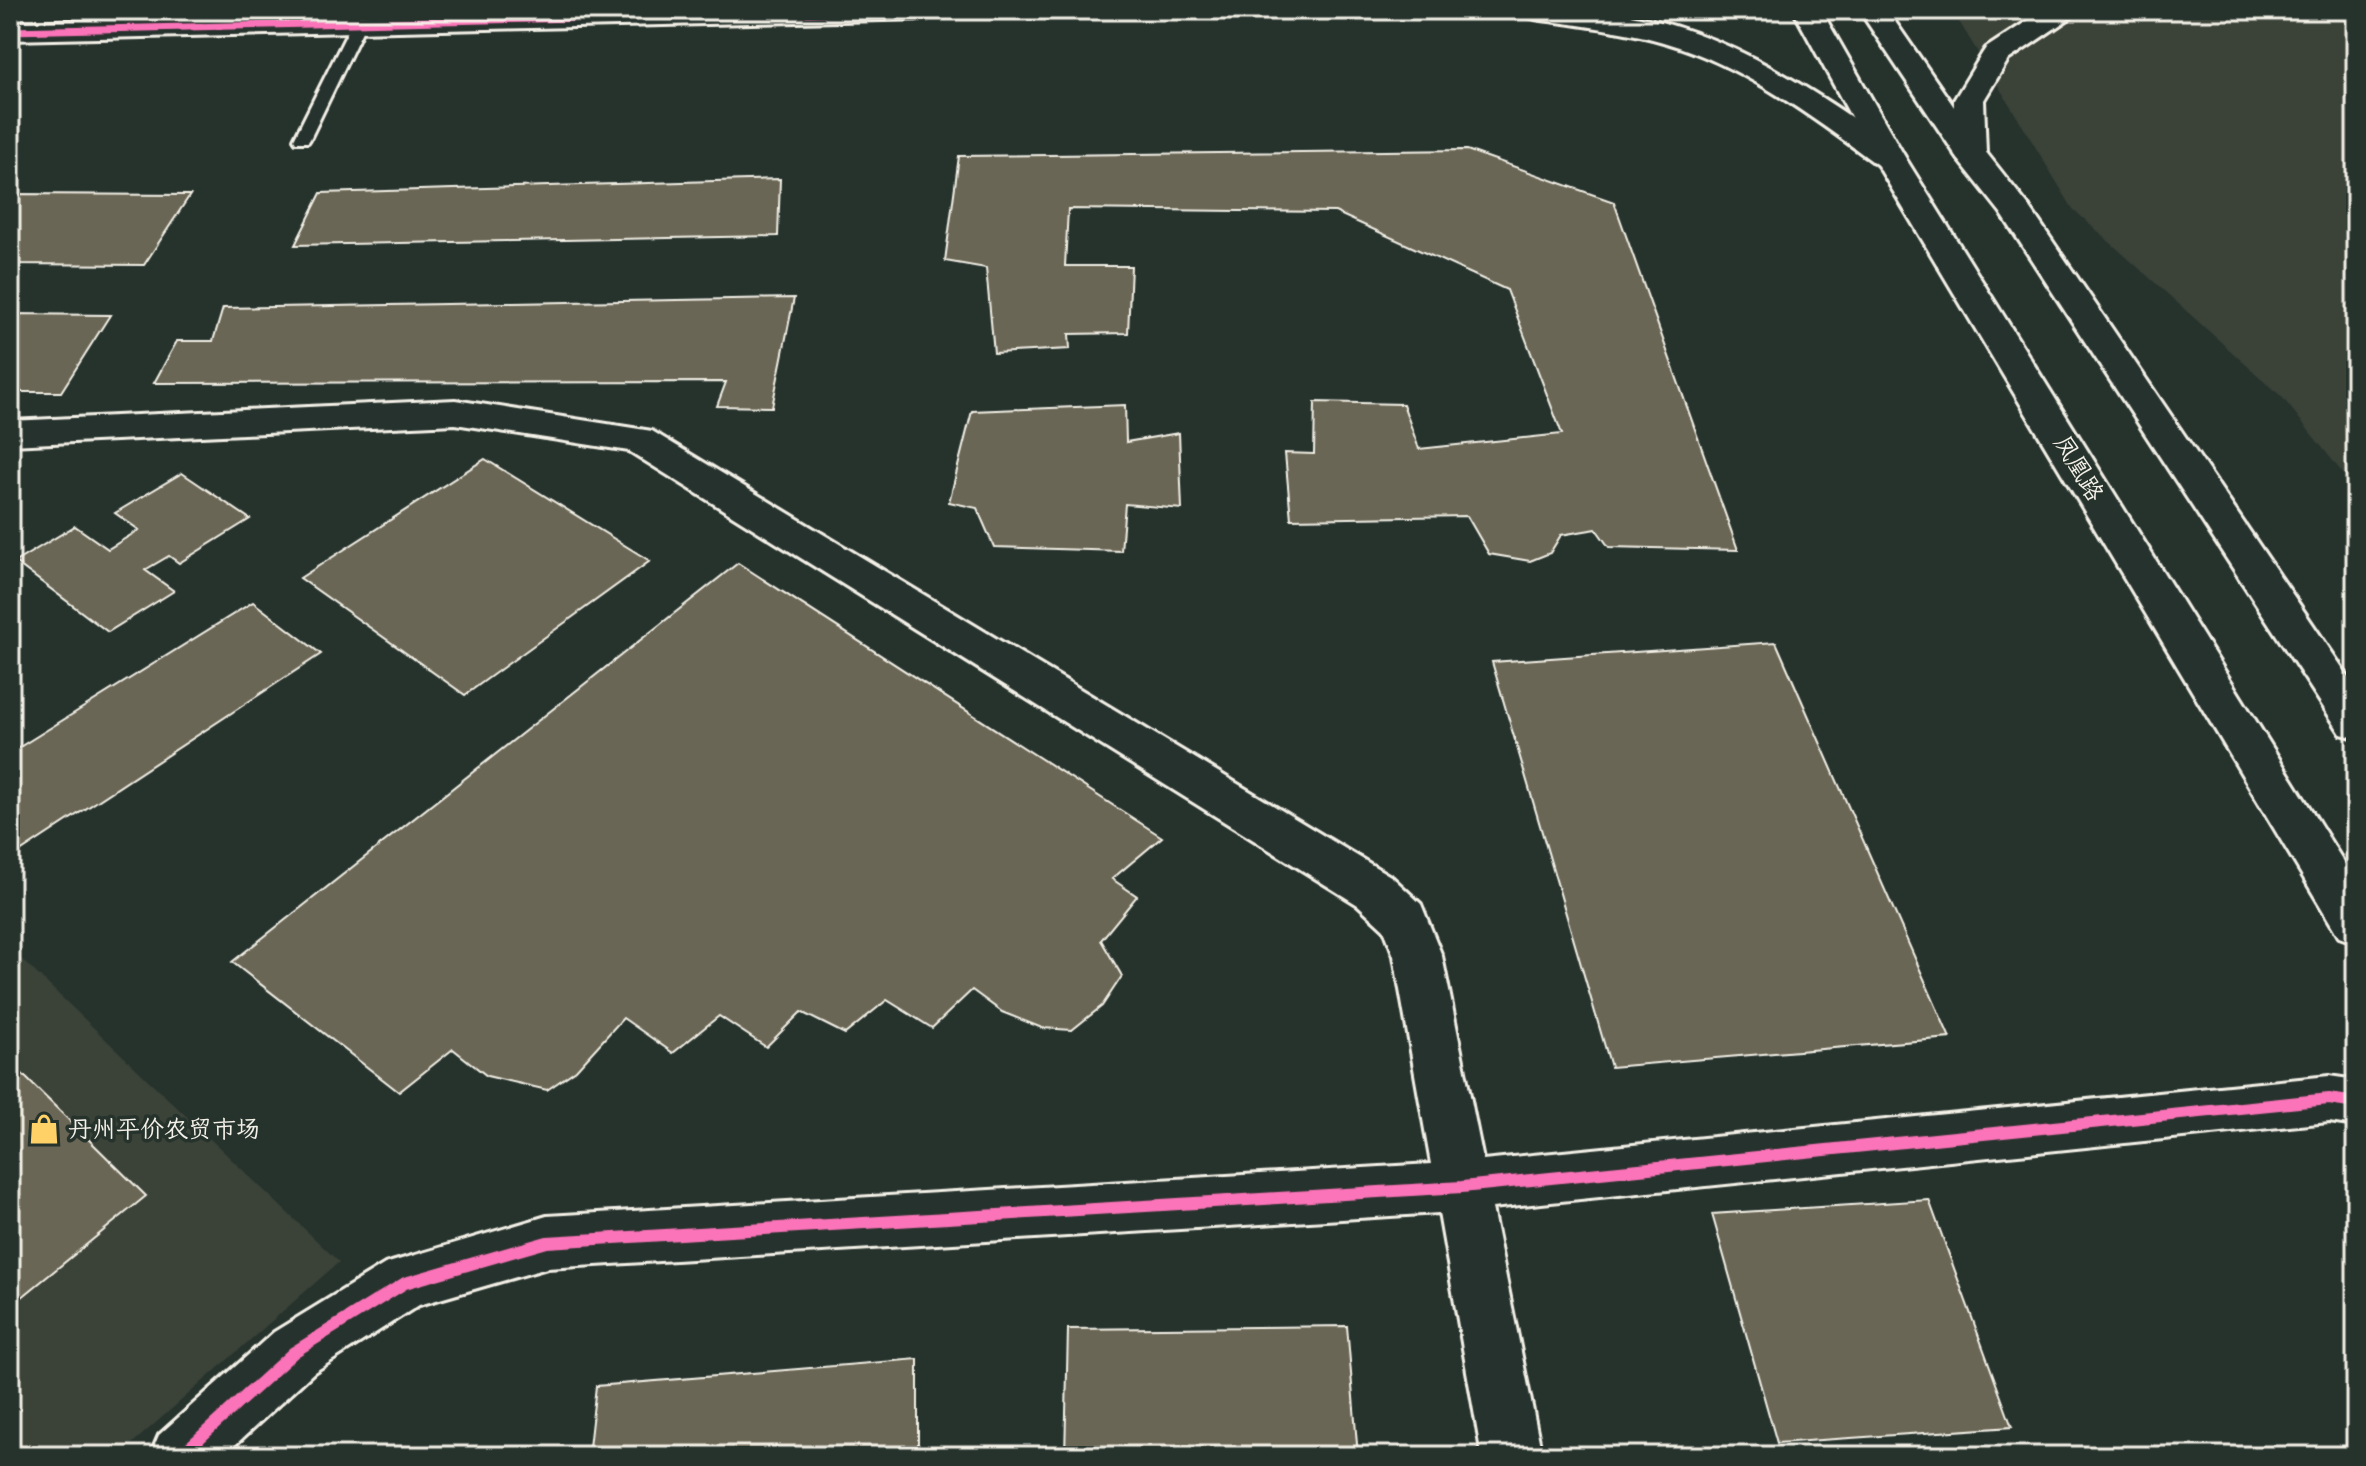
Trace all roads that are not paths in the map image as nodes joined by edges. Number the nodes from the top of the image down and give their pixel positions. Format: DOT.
graph roads {
  1 [pos="927,10"];
  2 [pos="1535,10"];
  3 [pos="1807,10"];
  4 [pos="1873,10"];
  5 [pos="2063,10"];
  6 [pos="359,23"];
  7 [pos="10,31"];
  8 [pos="302,139"];
  9 [pos="1970,153"];
  10 [pos="1890,159"];
  11 [pos="10,433"];
  12 [pos="2356,722"];
  13 [pos="2356,923"];
  14 [pos="2356,1103"];
  15 [pos="1462,1187"];
  16 [pos="180,1456"];
  17 [pos="1512,1456"];
  1 -- 6 [label="main road"];
  2 -- 10 [label="main road"];
  3 -- 10 [label="main road, 凤凰路"];
  4 -- 9 [label="main road"];
  5 -- 9 [label="main road"];
  6 -- 7 [label="main road"];
  6 -- 8 [label="lane"];
  9 -- 12 [label="main road"];
  10 -- 13 [label="main road, 凤凰路"];
  11 -- 15 [label="main road"];
  14 -- 15 [label="main road"];
  15 -- 16 [label="main road"];
  15 -- 17 [label="main road"];
}
